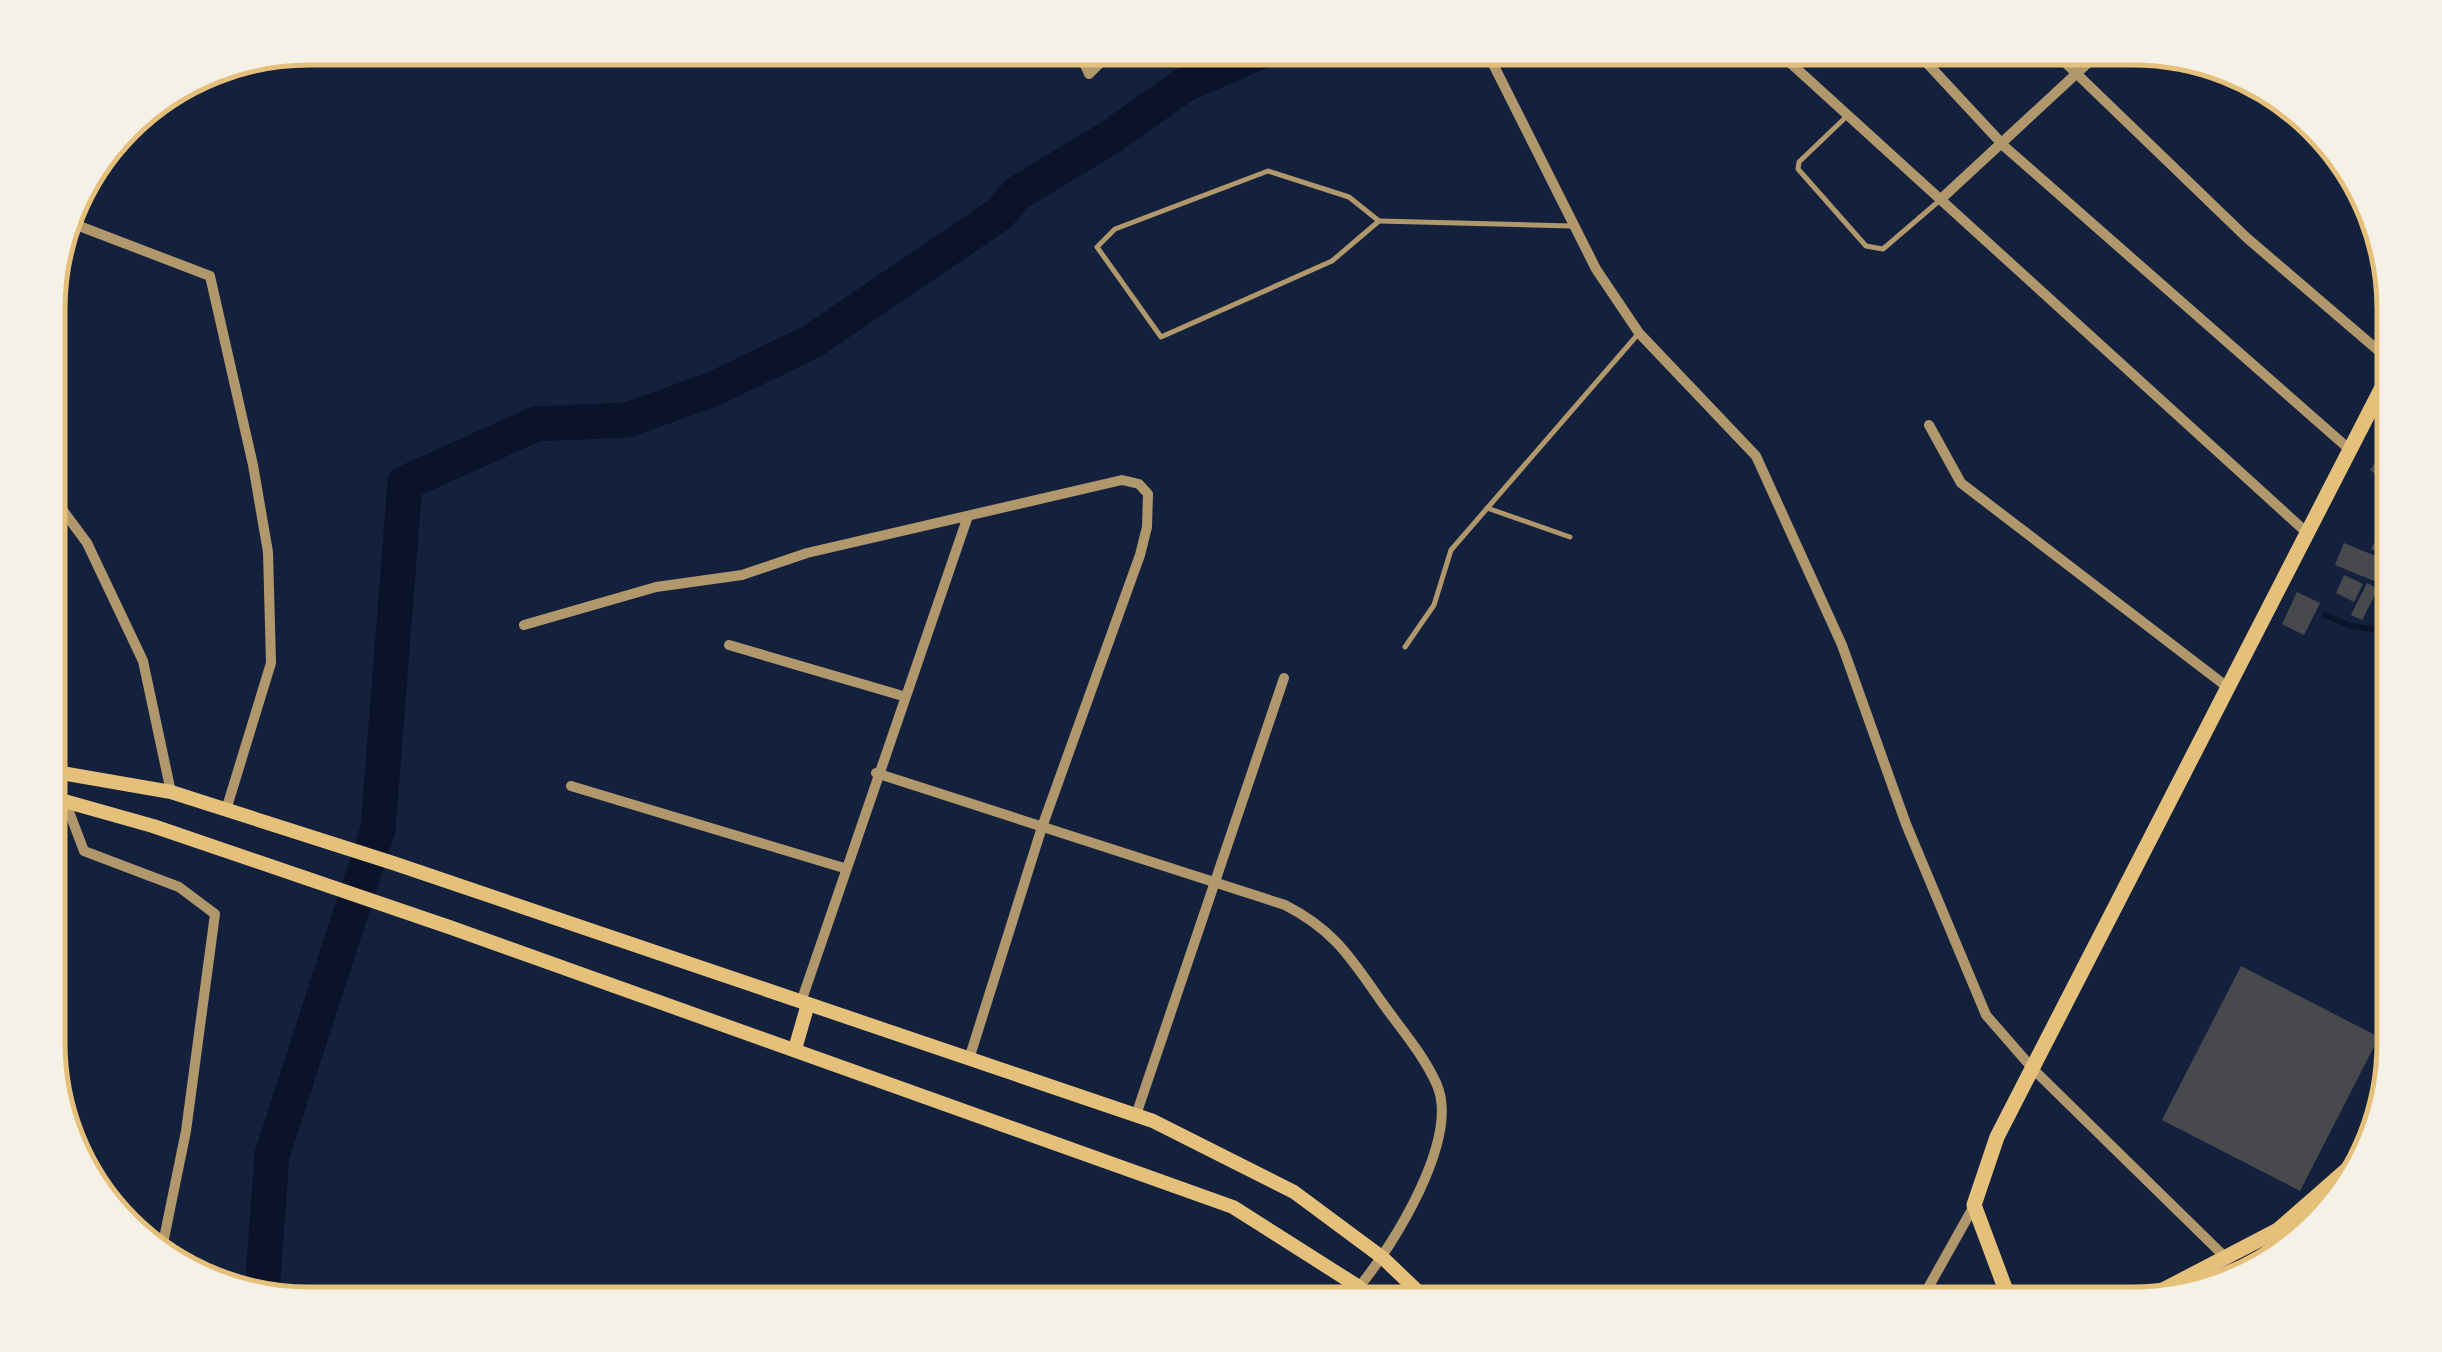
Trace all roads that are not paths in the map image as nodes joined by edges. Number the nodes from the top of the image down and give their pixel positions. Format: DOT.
graph roads {
  1 [pos="1495,65"];
  2 [pos="1793,65"];
  3 [pos="1928,65"];
  4 [pos="2068,65"];
  5 [pos="2085,65"];
  6 [pos="2076,73"];
  7 [pos="1848,115"];
  8 [pos="2002,142"];
  9 [pos="1941,199"];
  10 [pos="1379,221"];
  11 [pos="80,226"];
  12 [pos="1574,226"];
  13 [pos="1639,333"];
  14 [pos="2376,349"];
  15 [pos="2376,399"];
  16 [pos="1929,425"];
  17 [pos="2350,449"];
  18 [pos="1488,508"];
  19 [pos="65,514"];
  20 [pos="968,516"];
  21 [pos="2306,532"];
  22 [pos="1570,538"];
  23 [pos="524,625"];
  24 [pos="730,645"];
  25 [pos="1404,647"];
  26 [pos="1284,678"];
  27 [pos="2226,686"];
  28 [pos="903,696"];
  29 [pos="65,774"];
  30 [pos="876,774"];
  31 [pos="571,786"];
  32 [pos="171,792"];
  33 [pos="65,801"];
  34 [pos="226,810"];
  35 [pos="65,814"];
  36 [pos="1042,828"];
  37 [pos="844,868"];
  38 [pos="1215,884"];
  39 [pos="804,1003"];
  40 [pos="795,1049"];
  41 [pos="968,1059"];
  42 [pos="2032,1069"];
  43 [pos="1136,1115"];
  44 [pos="2333,1182"];
  45 [pos="1974,1205"];
  46 [pos="2278,1230"];
  47 [pos="2287,1231"];
  48 [pos="164,1238"];
  49 [pos="1384,1258"];
  50 [pos="2226,1258"];
  51 [pos="2179,1282"];
  52 [pos="1358,1286"];
  53 [pos="1412,1286"];
  54 [pos="1929,1286"];
  55 [pos="2004,1286"];
  56 [pos="1359,1287"];
  1 -- 12 [label="street"];
  2 -- 7 [label="street"];
  3 -- 8 [label="street"];
  4 -- 6 [label="street"];
  5 -- 6 [label="street"];
  6 -- 8 [label="street"];
  6 -- 14 [label="street"];
  7 -- 9 [label="street"];
  7 -- 9 [label="lane"];
  8 -- 9 [label="street"];
  8 -- 17 [label="street"];
  9 -- 21 [label="street"];
  10 -- 10 [label="lane"];
  10 -- 12 [label="lane"];
  11 -- 34 [label="street"];
  12 -- 13 [label="street"];
  13 -- 18 [label="lane"];
  13 -- 42 [label="street"];
  15 -- 17 [label="highway"];
  16 -- 27 [label="street"];
  17 -- 21 [label="highway"];
  18 -- 22 [label="lane"];
  18 -- 25 [label="lane"];
  19 -- 32 [label="street"];
  20 -- 23 [label="street"];
  20 -- 28 [label="street"];
  20 -- 36 [label="street"];
  21 -- 27 [label="highway"];
  24 -- 28 [label="street"];
  26 -- 38 [label="street"];
  27 -- 42 [label="highway"];
  28 -- 30 [label="street"];
  29 -- 32 [label="main road"];
  30 -- 36 [label="street"];
  30 -- 37 [label="street"];
  31 -- 37 [label="street"];
  32 -- 34 [label="main road"];
  33 -- 40 [label="main road"];
  34 -- 39 [label="main road"];
  35 -- 48 [label="street"];
  36 -- 38 [label="street"];
  36 -- 41 [label="street"];
  37 -- 39 [label="street"];
  38 -- 43 [label="street"];
  38 -- 49 [label="street"];
  39 -- 40 [label="main road"];
  39 -- 41 [label="main road"];
  40 -- 52 [label="main road"];
  41 -- 43 [label="main road"];
  42 -- 45 [label="highway"];
  42 -- 50 [label="street"];
  43 -- 49 [label="main road"];
  44 -- 46 [label="highway"];
  45 -- 54 [label="street"];
  45 -- 55 [label="highway"];
  46 -- 47 [label="highway"];
  46 -- 50 [label="highway"];
  49 -- 53 [label="main road"];
  49 -- 56 [label="street"];
  50 -- 51 [label="highway"];
}
